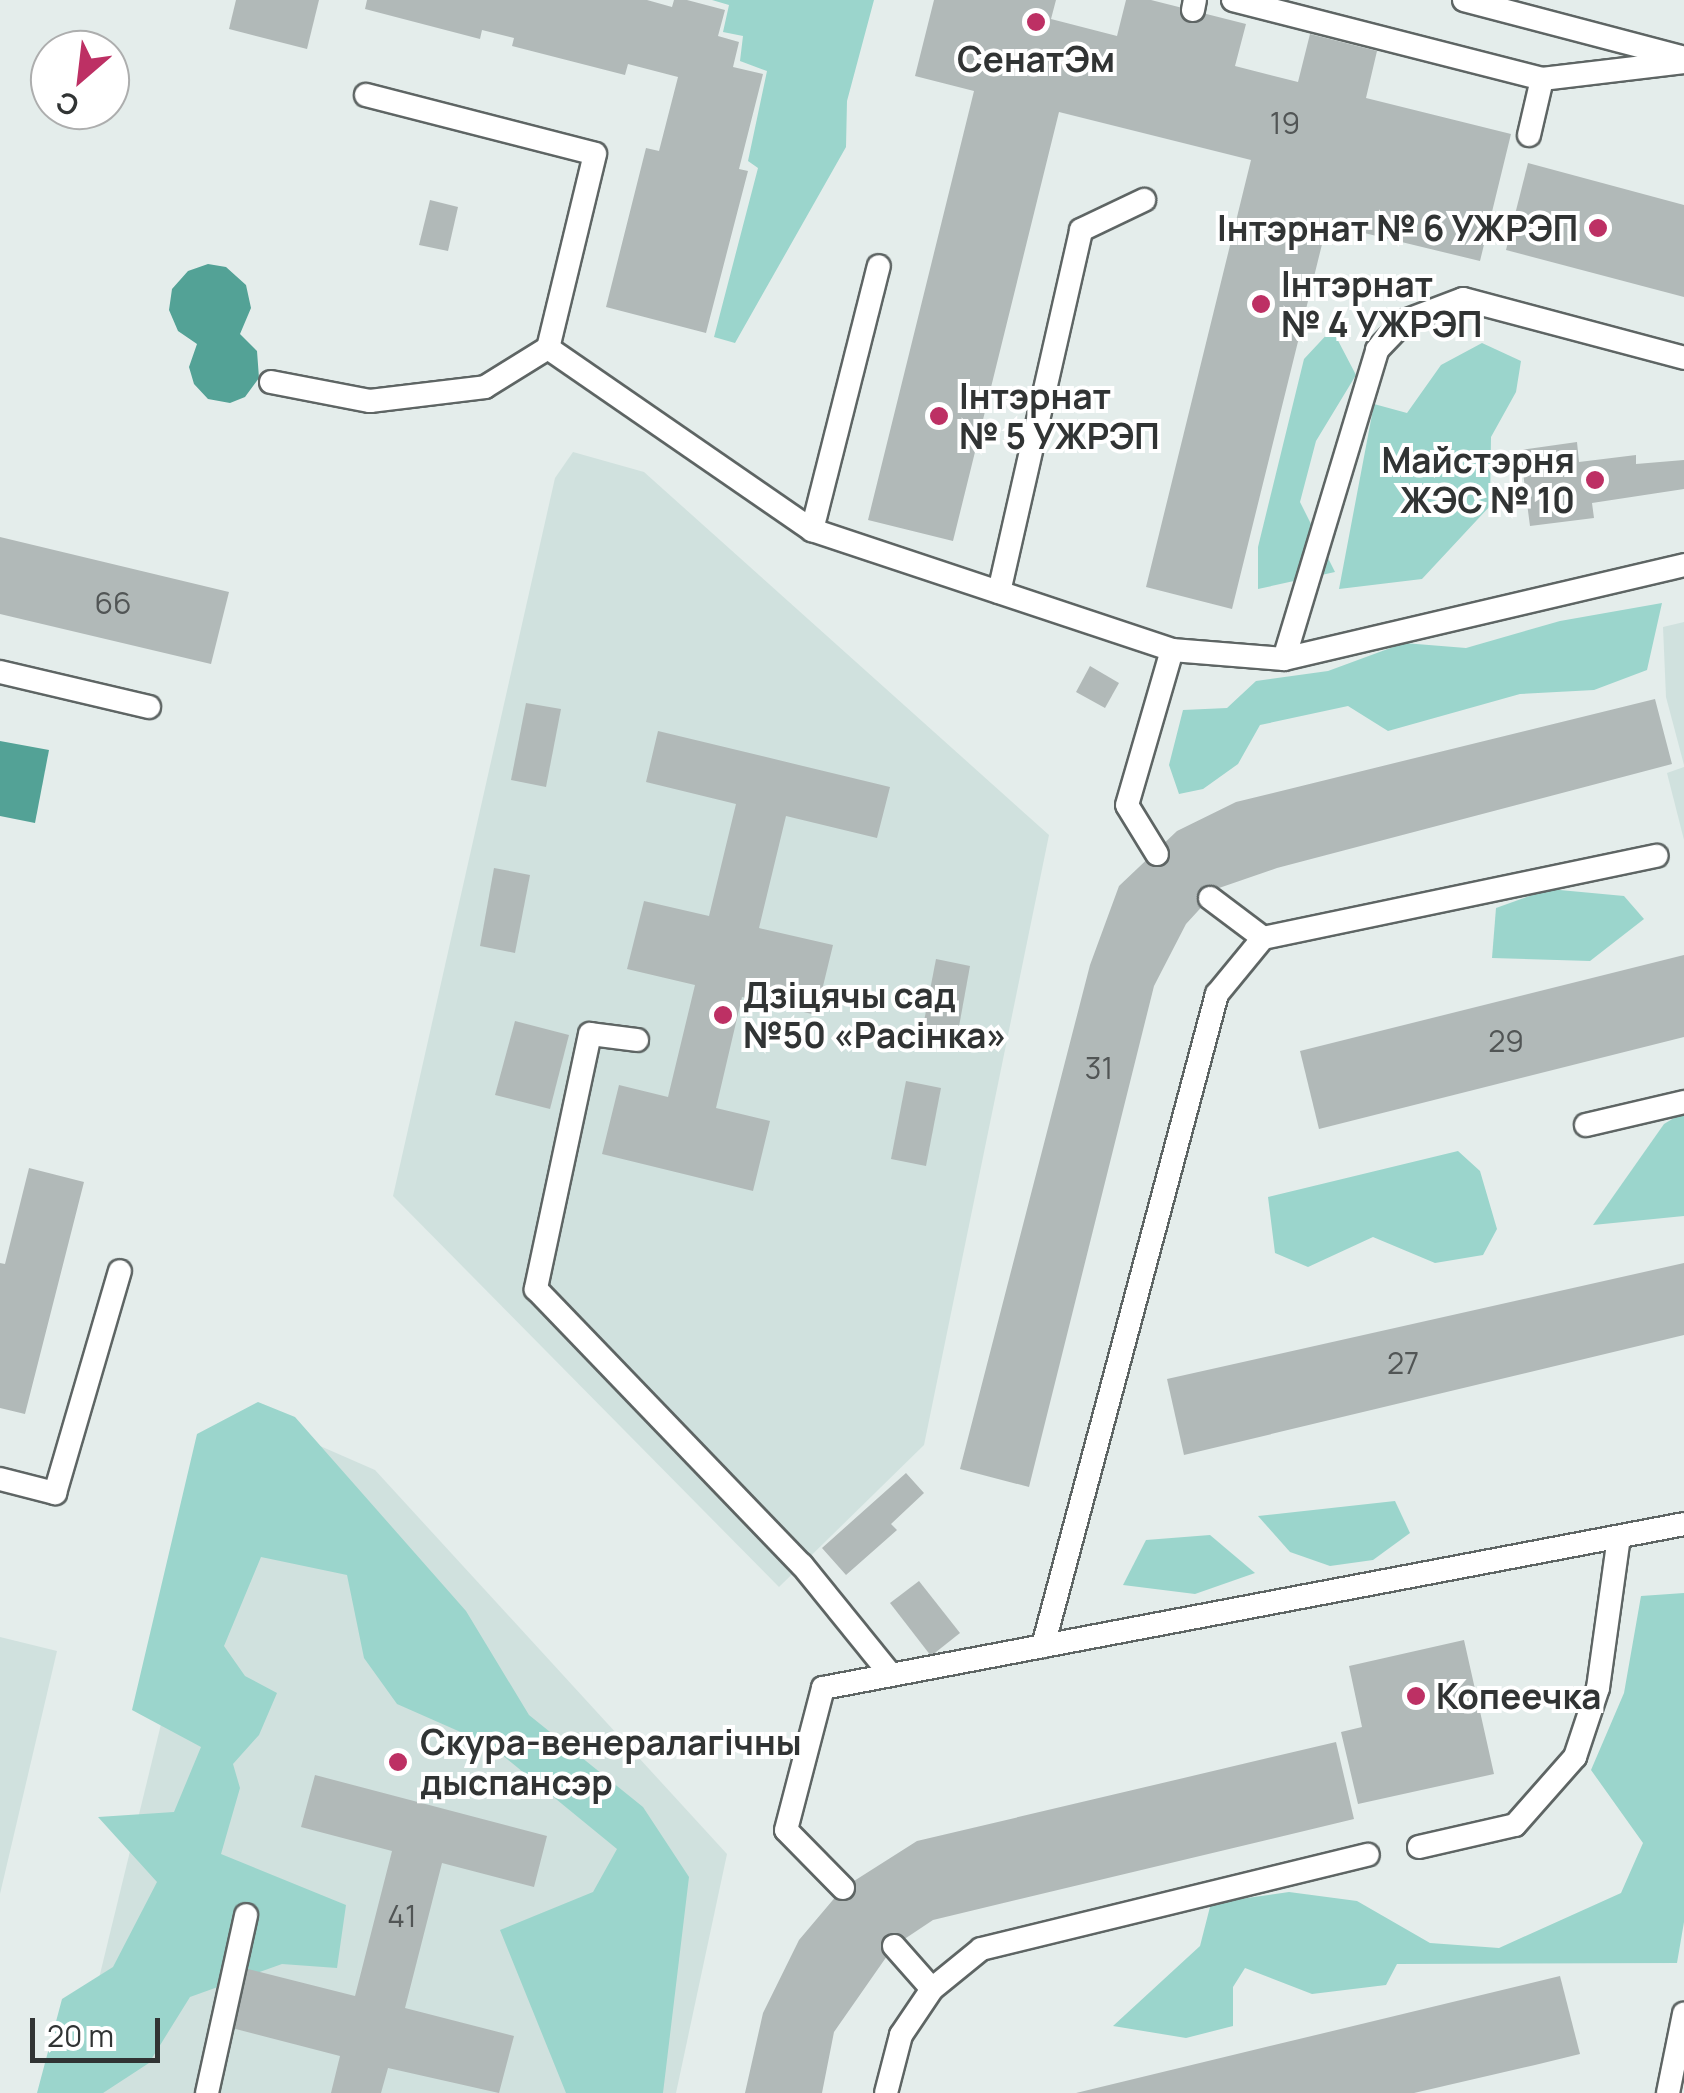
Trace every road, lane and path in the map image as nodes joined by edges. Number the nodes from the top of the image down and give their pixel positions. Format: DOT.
graph roads {
  1 [pos="1233,0"];
  2 [pos="1464,0"];
  3 [pos="1684,60"];
  4 [pos="1542,79"];
  5 [pos="366,95"];
  6 [pos="1528,134"];
  7 [pos="1144,200"];
  8 [pos="878,266"];
  9 [pos="548,348"];
  10 [pos="1684,358"];
  11 [pos="270,382"];
  12 [pos="812,530"];
  13 [pos="1684,565"];
  14 [pos="999,592"];
  15 [pos="1172,650"];
  16 [pos="1284,659"];
  17 [pos="0,672"];
  18 [pos="149,707"];
  19 [pos="1157,854"];
  20 [pos="1658,856"];
  21 [pos="1210,898"];
  22 [pos="1263,938"];
  23 [pos="637,1040"];
  24 [pos="1684,1102"];
  25 [pos="1586,1125"];
  26 [pos="120,1272"];
  27 [pos="0,1479"];
  28 [pos="1684,1524"];
  29 [pos="1619,1536"];
  30 [pos="1044,1646"];
  31 [pos="891,1675"];
  32 [pos="1419,1846"];
  33 [pos="1368,1855"];
  34 [pos="843,1888"];
  35 [pos="246,1915"];
  36 [pos="894,1946"];
  37 [pos="932,1989"];
  38 [pos="1684,2014"];
  39 [pos="207,2093"];
  40 [pos="886,2093"];
  41 [pos="1668,2093"];
  1 -- 4 [label="lane"];
  2 -- 3 [label="lane"];
  3 -- 4 [label="lane"];
  4 -- 6 [label="lane"];
  5 -- 9 [label="lane"];
  7 -- 14 [label="lane"];
  8 -- 12 [label="lane"];
  9 -- 11 [label="lane"];
  9 -- 12 [label="lane"];
  10 -- 16 [label="lane"];
  12 -- 14 [label="lane"];
  13 -- 16 [label="lane"];
  14 -- 15 [label="lane"];
  15 -- 16 [label="lane"];
  15 -- 19 [label="lane"];
  17 -- 18 [label="lane"];
  20 -- 22 [label="lane"];
  21 -- 22 [label="lane"];
  22 -- 30 [label="lane"];
  23 -- 31 [label="lane"];
  24 -- 25 [label="lane"];
  26 -- 27 [label="lane"];
  28 -- 29 [label="lane"];
  29 -- 30 [label="lane"];
  29 -- 32 [label="lane"];
  30 -- 31 [label="lane"];
  31 -- 34 [label="lane"];
  33 -- 37 [label="lane"];
  35 -- 39 [label="lane"];
  36 -- 37 [label="lane"];
  37 -- 40 [label="lane"];
  38 -- 41 [label="lane"];
}
